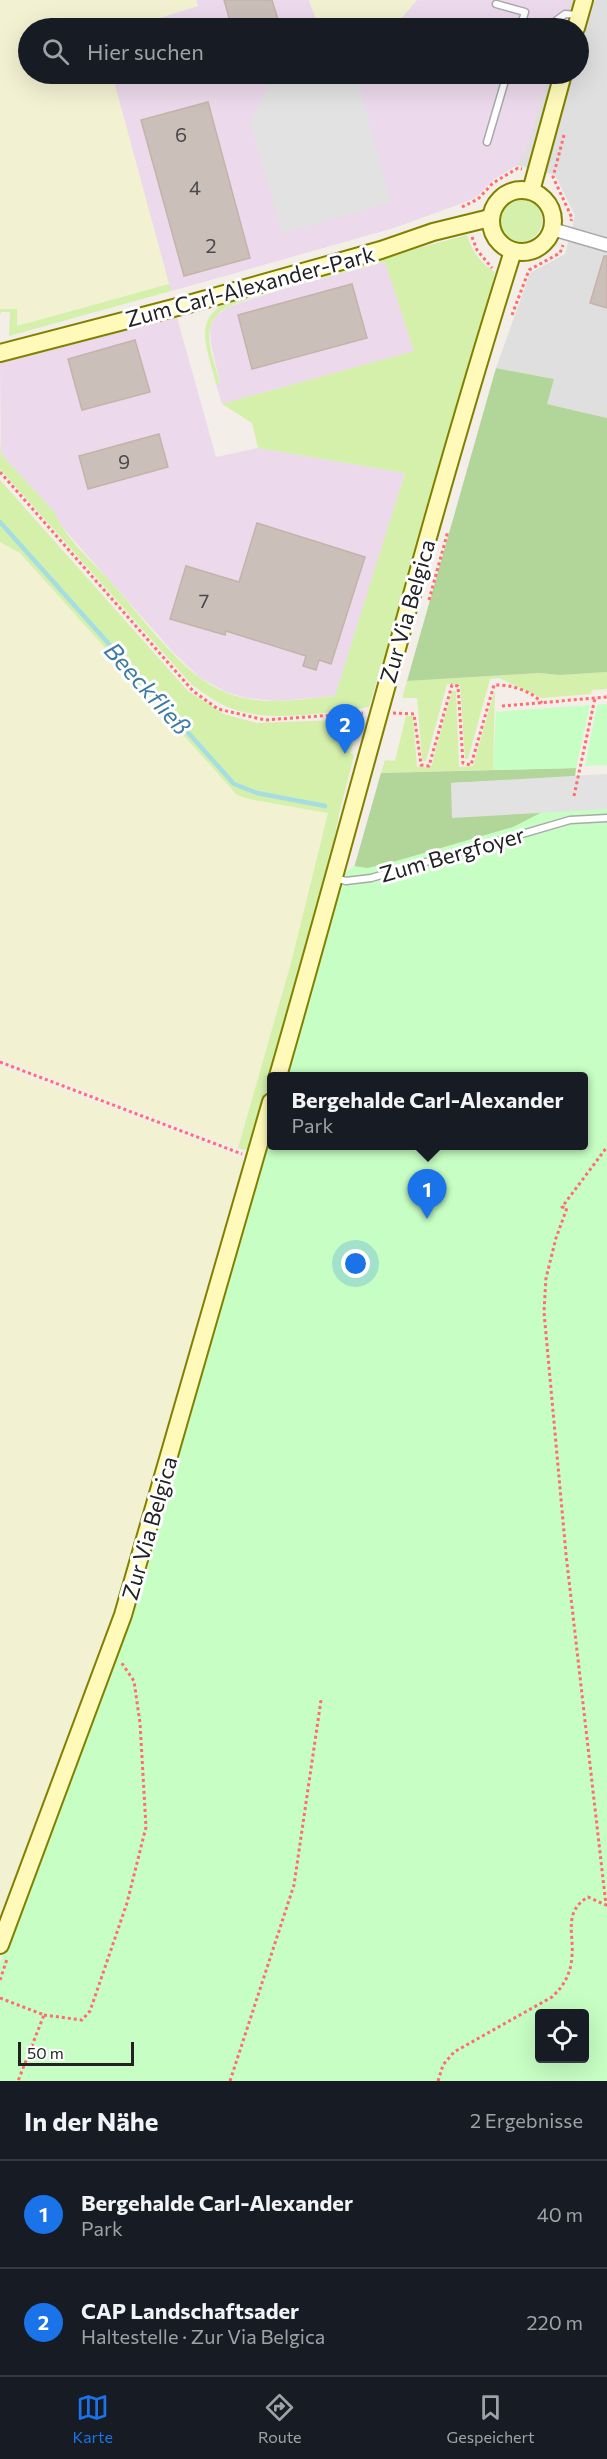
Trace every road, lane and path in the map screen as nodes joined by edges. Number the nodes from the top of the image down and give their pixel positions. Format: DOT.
graph roads {
  1 [pos="496,4"];
  2 [pos="523,18"];
  3 [pos="560,18"];
  4 [pos="579,18"];
  5 [pos="504,84"];
  6 [pos="560,84"];
  7 [pos="487,142"];
  8 [pos="553,177"];
  9 [pos="531,191"];
  10 [pos="466,206"];
  11 [pos="490,219"];
  12 [pos="469,223"];
  13 [pos="560,232"];
  14 [pos="607,243"];
  15 [pos="513,251"];
  16 [pos="506,273"];
  17 [pos="525,278"];
  18 [pos="509,321"];
  19 [pos="3,353"];
  20 [pos="0,472"];
  21 [pos="450,524"];
  22 [pos="427,606"];
  23 [pos="607,697"];
  24 [pos="595,698"];
  25 [pos="398,703"];
  26 [pos="542,704"];
  27 [pos="502,706"];
  28 [pos="378,713"];
  29 [pos="574,796"];
  30 [pos="607,818"];
  31 [pos="334,878"];
  32 [pos="0,1062"];
  33 [pos="279,1072"];
  34 [pos="267,1116"];
  35 [pos="607,1147"];
  36 [pos="255,1159"];
  37 [pos="116,1655"];
  38 [pos="321,1700"];
  39 [pos="606,1905"];
  40 [pos="0,1945"];
  41 [pos="0,1998"];
  42 [pos="44,2014"];
  43 [pos="18,2081"];
  44 [pos="230,2081"];
  45 [pos="438,2081"];
  1 -- 2 [label="lane"];
  3 -- 4 [label="lane"];
  5 -- 7 [label="lane"];
  6 -- 9 [label="street"];
  8 -- 13 [label="path"];
  9 -- 11 [label="street"];
  9 -- 13 [label="street"];
  10 -- 12 [label="path"];
  11 -- 12 [label="street, Zum Carl-Alexander-Park"];
  11 -- 15 [label="street"];
  12 -- 16 [label="path"];
  12 -- 19 [label="street, Zum Carl-Alexander-Park"];
  13 -- 14 [label="street"];
  13 -- 15 [label="street"];
  13 -- 17 [label="path"];
  15 -- 16 [label="street, Zur Via Belgica"];
  16 -- 17 [label="path"];
  16 -- 28 [label="street, Zur Via Belgica"];
  17 -- 18 [label="path"];
  20 -- 28 [label="path"];
  21 -- 22 [label="path"];
  23 -- 24 [label="path"];
  24 -- 26 [label="path"];
  24 -- 29 [label="path"];
  25 -- 26 [label="path"];
  26 -- 27 [label="path"];
  28 -- 31 [label="street, Zur Via Belgica"];
  30 -- 31 [label="lane, Zum Bergfoyer"];
  31 -- 33 [label="street, Zur Via Belgica"];
  32 -- 36 [label="path"];
  34 -- 36 [label="street, Zur Via Belgica"];
  35 -- 39 [label="path"];
  36 -- 40 [label="street, Zur Via Belgica"];
  37 -- 42 [label="path"];
  38 -- 44 [label="path"];
  39 -- 45 [label="path"];
  41 -- 42 [label="path"];
  42 -- 43 [label="path"];
}
